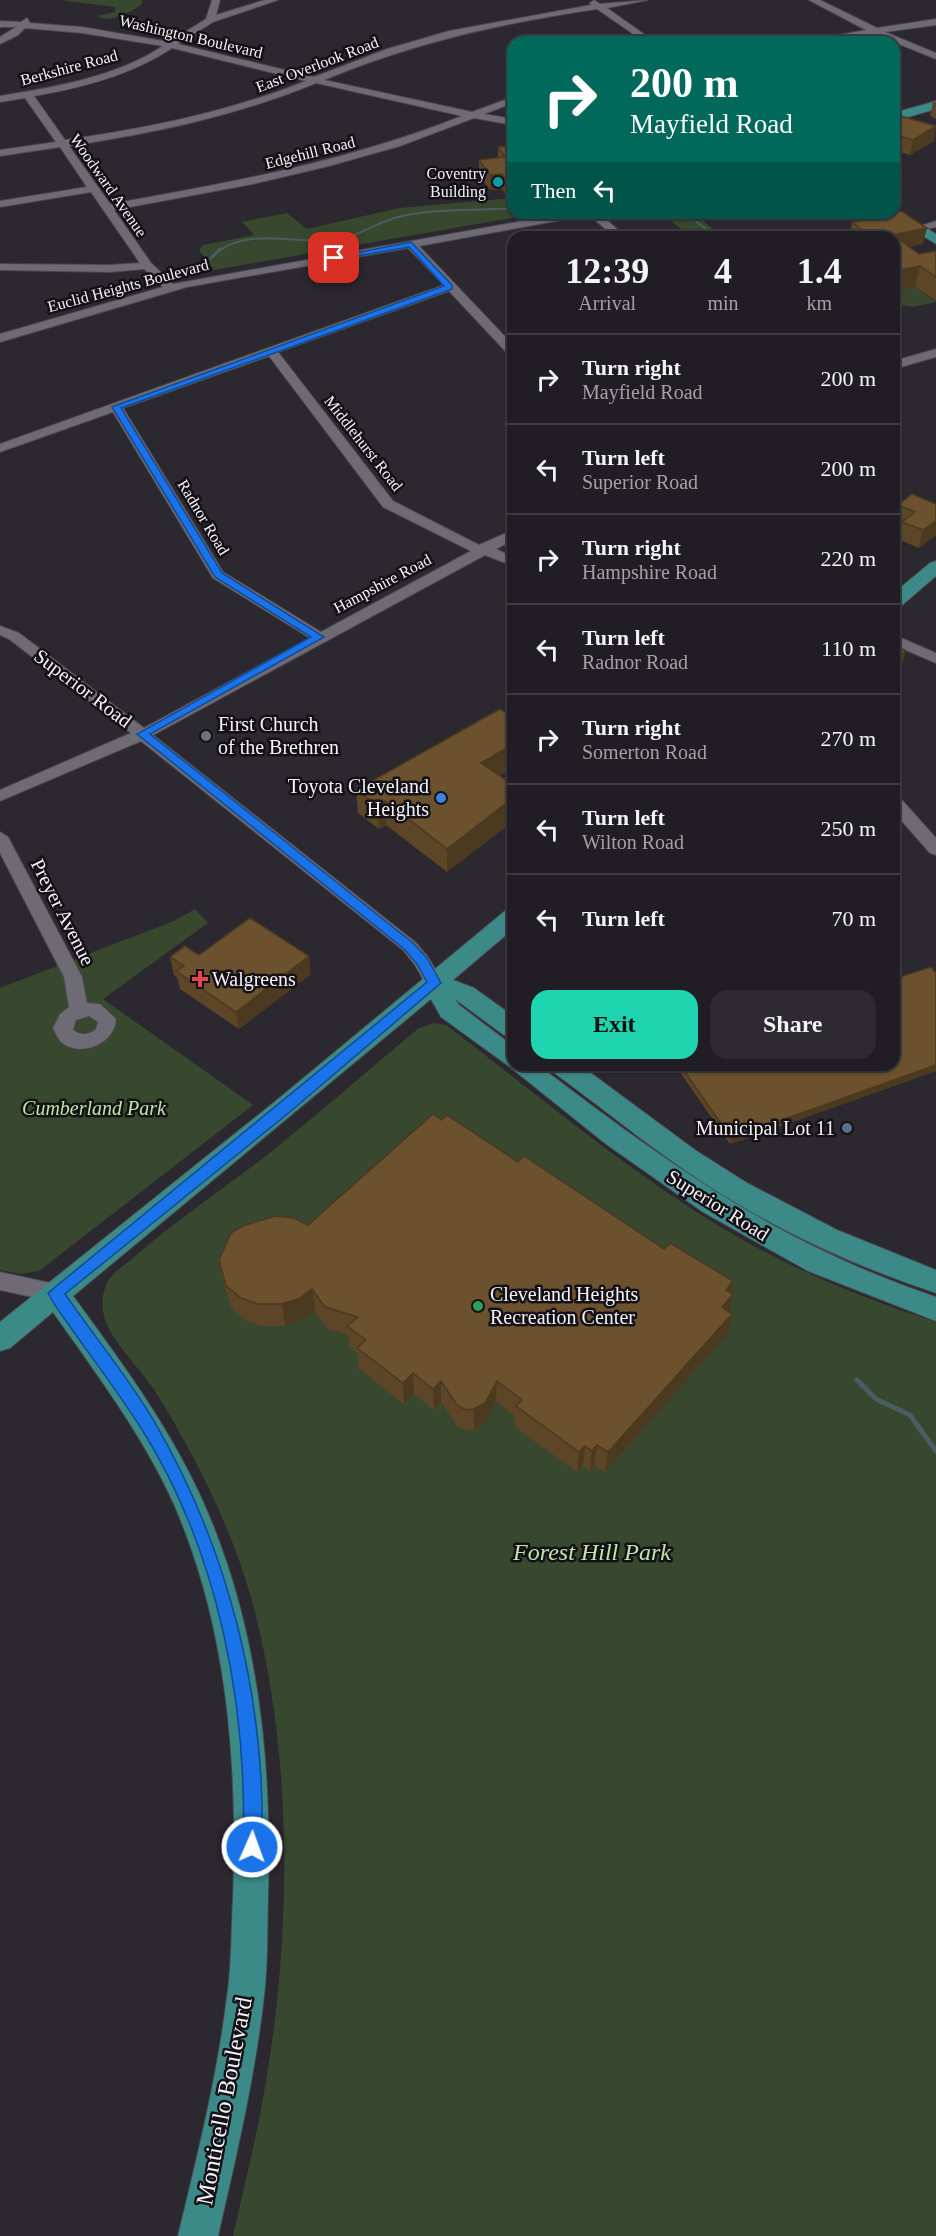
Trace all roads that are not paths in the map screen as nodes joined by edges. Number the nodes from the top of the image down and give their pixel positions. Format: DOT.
graph roads {
  1 [pos="216,0"];
  2 [pos="274,0"];
  3 [pos="590,0"];
  4 [pos="644,0"];
  5 [pos="813,0"];
  6 [pos="599,6"];
  7 [pos="0,18"];
  8 [pos="210,21"];
  9 [pos="27,22"];
  10 [pos="936,22"];
  11 [pos="0,24"];
  12 [pos="874,31"];
  13 [pos="642,36"];
  14 [pos="843,36"];
  15 [pos="886,36"];
  16 [pos="0,41"];
  17 [pos="900,41"];
  18 [pos="177,43"];
  19 [pos="936,56"];
  20 [pos="327,76"];
  21 [pos="315,81"];
  22 [pos="936,93"];
  23 [pos="28,95"];
  24 [pos="0,99"];
  25 [pos="507,102"];
  26 [pos="900,102"];
  27 [pos="936,105"];
  28 [pos="484,110"];
  29 [pos="507,113"];
  30 [pos="471,115"];
  31 [pos="900,115"];
  32 [pos="507,121"];
  33 [pos="61,143"];
  34 [pos="0,153"];
  35 [pos="92,189"];
  36 [pos="0,204"];
  37 [pos="107,208"];
  38 [pos="900,216"];
  39 [pos="551,219"];
  40 [pos="600,219"];
  41 [pos="936,224"];
  42 [pos="919,228"];
  43 [pos="614,231"];
  44 [pos="936,240"];
  45 [pos="411,244"];
  46 [pos="147,265"];
  47 [pos="0,267"];
  48 [pos="449,287"];
  49 [pos="171,288"];
  50 [pos="0,338"];
  51 [pos="507,346"];
  52 [pos="272,352"];
  53 [pos="936,353"];
  54 [pos="900,363"];
  55 [pos="116,407"];
  56 [pos="0,448"];
  57 [pos="507,537"];
  58 [pos="482,550"];
  59 [pos="507,559"];
  60 [pos="936,567"];
  61 [pos="900,597"];
  62 [pos="0,630"];
  63 [pos="319,637"];
  64 [pos="900,642"];
  65 [pos="936,659"];
  66 [pos="143,734"];
  67 [pos="0,796"];
  68 [pos="900,809"];
  69 [pos="0,837"];
  70 [pos="936,849"];
  71 [pos="507,922"];
  72 [pos="434,983"];
  73 [pos="79,1010"];
  74 [pos="507,1025"];
  75 [pos="507,1052"];
  76 [pos="534,1071"];
  77 [pos="568,1071"];
  78 [pos="649,1146"];
  79 [pos="835,1241"];
  80 [pos="822,1265"];
  81 [pos="0,1281"];
  82 [pos="936,1282"];
  83 [pos="56,1293"];
  84 [pos="936,1310"];
  85 [pos="0,1339"];
  86 [pos="198,2236"];
  1 -- 8 [label="street"];
  2 -- 8 [label="street, Berkshire Road"];
  3 -- 6 [label="street"];
  4 -- 6 [label="street, East Overlook Road"];
  5 -- 12 [label="street"];
  6 -- 13 [label="street"];
  6 -- 20 [label="street, East Overlook Road"];
  7 -- 9 [label="street, Washington Boulevard"];
  8 -- 18 [label="street, Berkshire Road"];
  9 -- 11 [label="street, Washington Boulevard"];
  9 -- 16 [label="street"];
  9 -- 18 [label="street, Washington Boulevard"];
  10 -- 12 [label="street"];
  12 -- 14 [label="street"];
  12 -- 15 [label="street"];
  17 -- 19 [label="street"];
  18 -- 20 [label="street, Washington Boulevard"];
  18 -- 21 [label="street, Washington Boulevard"];
  18 -- 23 [label="street, Berkshire Road"];
  20 -- 21 [label="street, East Overlook Road"];
  20 -- 28 [label="street, Washington Boulevard"];
  21 -- 30 [label="street, Washington Boulevard"];
  21 -- 33 [label="street, East Overlook Road"];
  22 -- 26 [label="main road"];
  23 -- 24 [label="street, Berkshire Road"];
  23 -- 33 [label="street, Woodward Avenue"];
  25 -- 28 [label="street, Edgehill Road"];
  27 -- 31 [label="main road"];
  28 -- 29 [label="street, Washington Boulevard"];
  28 -- 30 [label="street, Edgehill Road"];
  30 -- 32 [label="street, Washington Boulevard"];
  30 -- 37 [label="street, Edgehill Road"];
  33 -- 34 [label="street, East Overlook Road"];
  33 -- 35 [label="street, Woodward Avenue"];
  35 -- 36 [label="street"];
  35 -- 37 [label="street, Woodward Avenue"];
  37 -- 46 [label="street, Woodward Avenue"];
  38 -- 42 [label="main road"];
  39 -- 45 [label="street, Euclid Heights Boulevard"];
  40 -- 43 [label="street"];
  41 -- 42 [label="street"];
  42 -- 44 [label="main road"];
  45 -- 48 [label="street"];
  45 -- 49 [label="street, Euclid Heights Boulevard"];
  46 -- 47 [label="street"];
  46 -- 49 [label="street, Woodward Avenue"];
  48 -- 51 [label="street"];
  48 -- 52 [label="street"];
  49 -- 50 [label="street, Euclid Heights Boulevard"];
  52 -- 55 [label="street"];
  52 -- 58 [label="street, Middlehurst Road"];
  53 -- 54 [label="street"];
  55 -- 56 [label="street"];
  55 -- 63 [label="street, Radnor Road"];
  57 -- 58 [label="street, Hampshire Road"];
  58 -- 59 [label="street, Middlehurst Road"];
  58 -- 63 [label="street, Hampshire Road"];
  60 -- 61 [label="main road"];
  62 -- 66 [label="street, Superior Road"];
  63 -- 66 [label="street, Hampshire Road"];
  64 -- 65 [label="street"];
  66 -- 67 [label="street"];
  66 -- 72 [label="street, Superior Road"];
  68 -- 70 [label="street"];
  69 -- 73 [label="street, Preyer Avenue"];
  71 -- 72 [label="main road"];
  72 -- 74 [label="main road"];
  72 -- 75 [label="main road, Superior Road"];
  72 -- 83 [label="main road"];
  76 -- 78 [label="main road, Superior Road"];
  77 -- 78 [label="main road, Superior Road"];
  78 -- 79 [label="main road, Superior Road"];
  78 -- 80 [label="main road, Superior Road"];
  79 -- 80 [label="main road"];
  79 -- 82 [label="main road, Superior Road"];
  80 -- 84 [label="main road, Superior Road"];
  81 -- 83 [label="street"];
  83 -- 85 [label="main road"];
  83 -- 86 [label="main road, Monticello Boulevard"];
}
